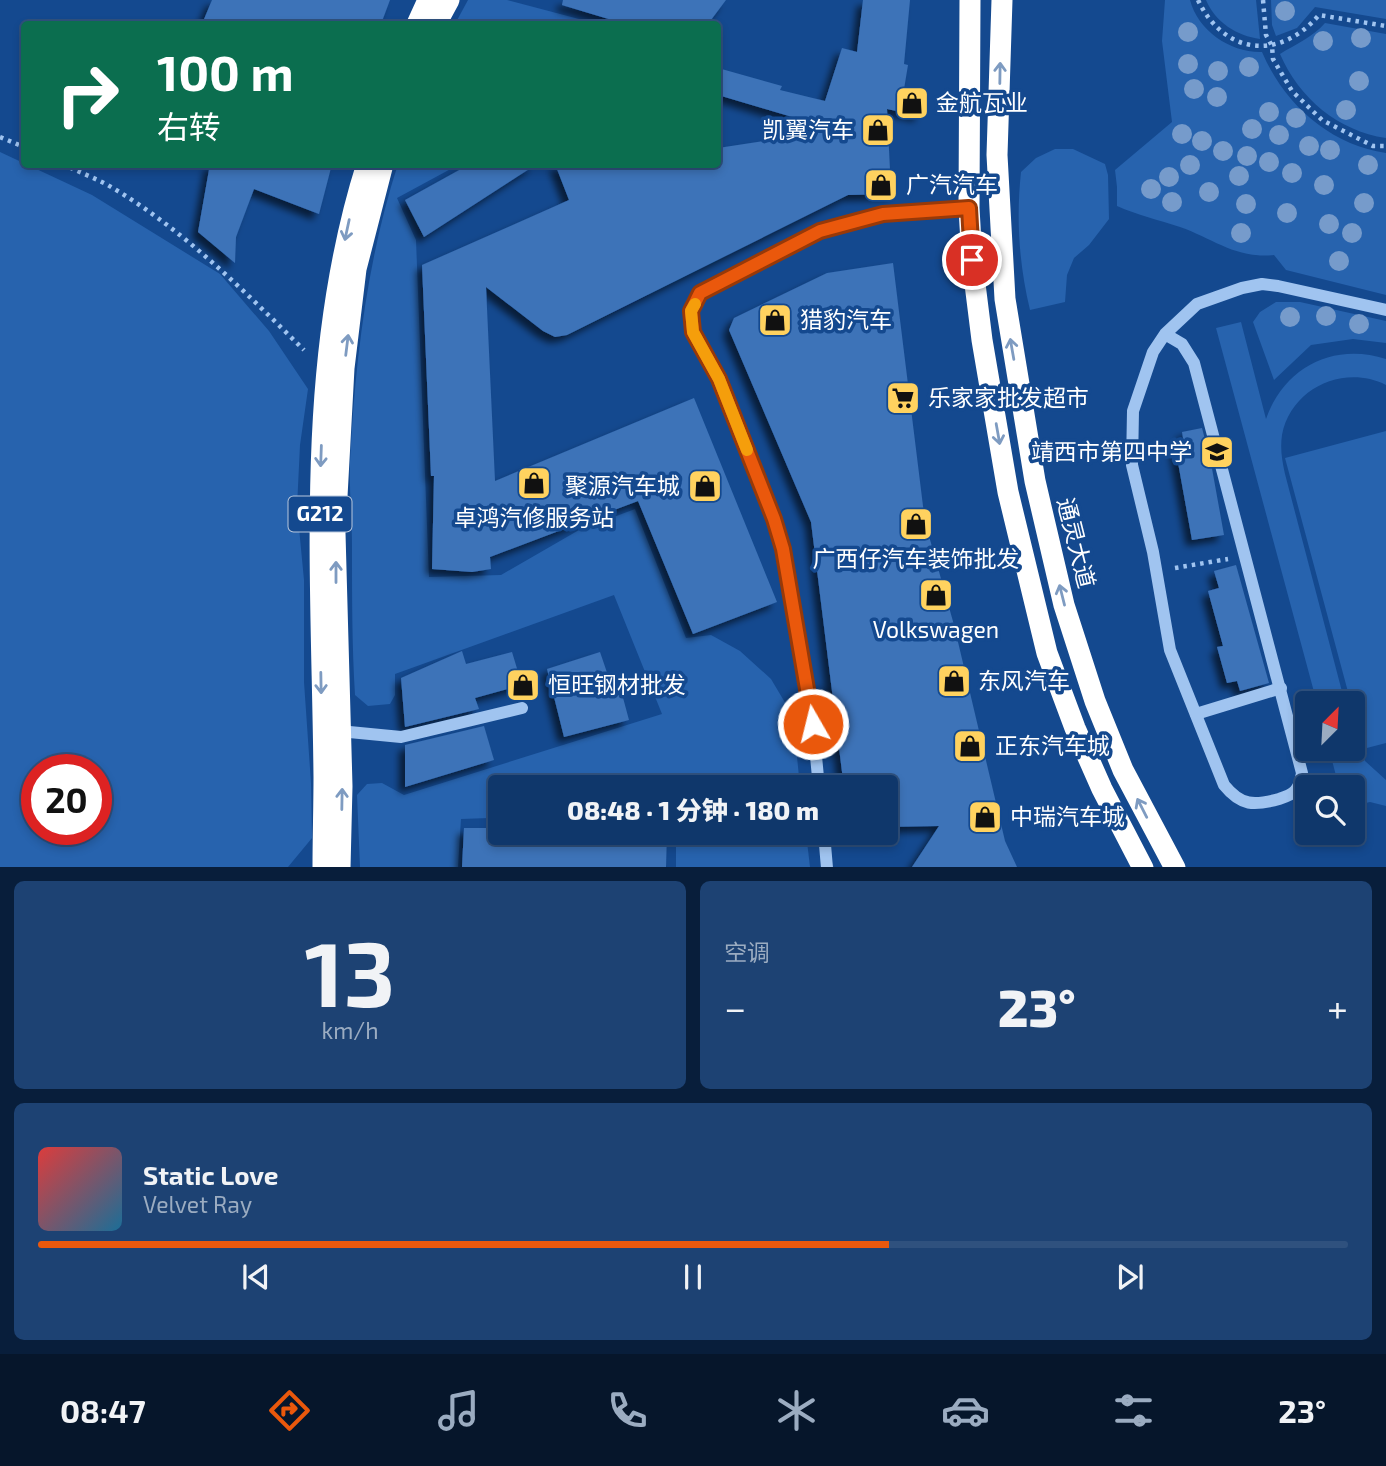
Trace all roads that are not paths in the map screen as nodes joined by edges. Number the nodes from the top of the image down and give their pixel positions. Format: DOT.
graph roads {
  1 [pos="428,0"];
  2 [pos="449,0"];
  3 [pos="970,0"];
  4 [pos="1002,0"];
  5 [pos="418,21"];
  6 [pos="438,21"];
  7 [pos="366,168"];
  8 [pos="382,168"];
  9 [pos="969,208"];
  10 [pos="1386,310"];
  11 [pos="1165,334"];
  12 [pos="1281,688"];
  13 [pos="522,708"];
  14 [pos="1196,714"];
  15 [pos="339,731"];
  16 [pos="818,775"];
  17 [pos="825,845"];
  18 [pos="323,867"];
  19 [pos="340,867"];
  20 [pos="827,867"];
  21 [pos="1143,867"];
  22 [pos="1175,867"];
  1 -- 5 [label="highway"];
  2 -- 6 [label="highway"];
  3 -- 9 [label="highway"];
  22 -- 4 [label="highway, 通灵大道, one-way"];
  7 -- 18 [label="highway, G212, one-way"];
  15 -- 8 [label="highway, G212, one-way"];
  9 -- 16 [label="lane"];
  9 -- 21 [label="highway, one-way"];
  10 -- 11 [label="lane"];
  11 -- 12 [label="lane"];
  11 -- 14 [label="lane"];
  12 -- 14 [label="lane"];
  12 -- 14 [label="lane"];
  13 -- 15 [label="lane"];
  19 -- 15 [label="highway, G212, one-way"];
  17 -- 20 [label="lane"];
}
